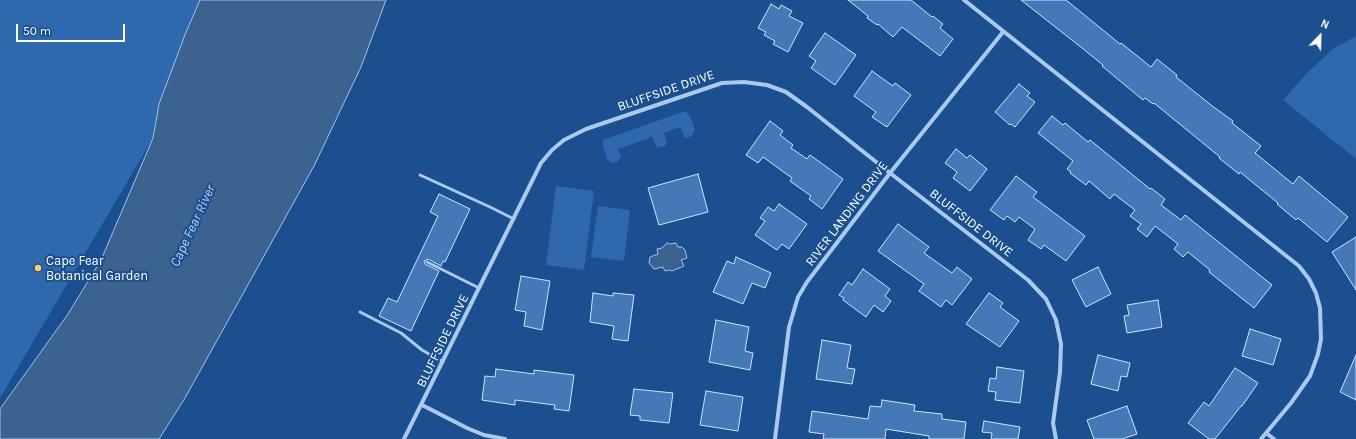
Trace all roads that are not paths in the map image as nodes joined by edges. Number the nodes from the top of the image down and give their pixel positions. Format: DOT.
graph roads {
  1 [pos="964,0"];
  2 [pos="1003,32"];
  3 [pos="890,173"];
  4 [pos="420,175"];
  5 [pos="514,219"];
  6 [pos="428,262"];
  7 [pos="480,288"];
  8 [pos="360,312"];
  9 [pos="443,362"];
  10 [pos="422,405"];
  11 [pos="1266,433"];
  12 [pos="404,439"];
  13 [pos="505,439"];
  14 [pos="775,439"];
  15 [pos="1056,439"];
  16 [pos="1261,439"];
  17 [pos="1274,439"];
  1 -- 2 [label="street"];
  2 -- 3 [label="street, RIVER LANDING DRIVE"];
  2 -- 11 [label="street"];
  3 -- 5 [label="street, BLUFFSIDE DRIVE"];
  3 -- 14 [label="street, RIVER LANDING DRIVE"];
  3 -- 15 [label="street, BLUFFSIDE DRIVE"];
  4 -- 5 [label="lane"];
  5 -- 7 [label="street, BLUFFSIDE DRIVE"];
  6 -- 7 [label="lane"];
  7 -- 9 [label="street, BLUFFSIDE DRIVE"];
  8 -- 9 [label="lane"];
  9 -- 10 [label="street, BLUFFSIDE DRIVE"];
  10 -- 12 [label="street, BLUFFSIDE DRIVE"];
  10 -- 13 [label="street"];
  11 -- 16 [label="street"];
  11 -- 17 [label="street"];
}
